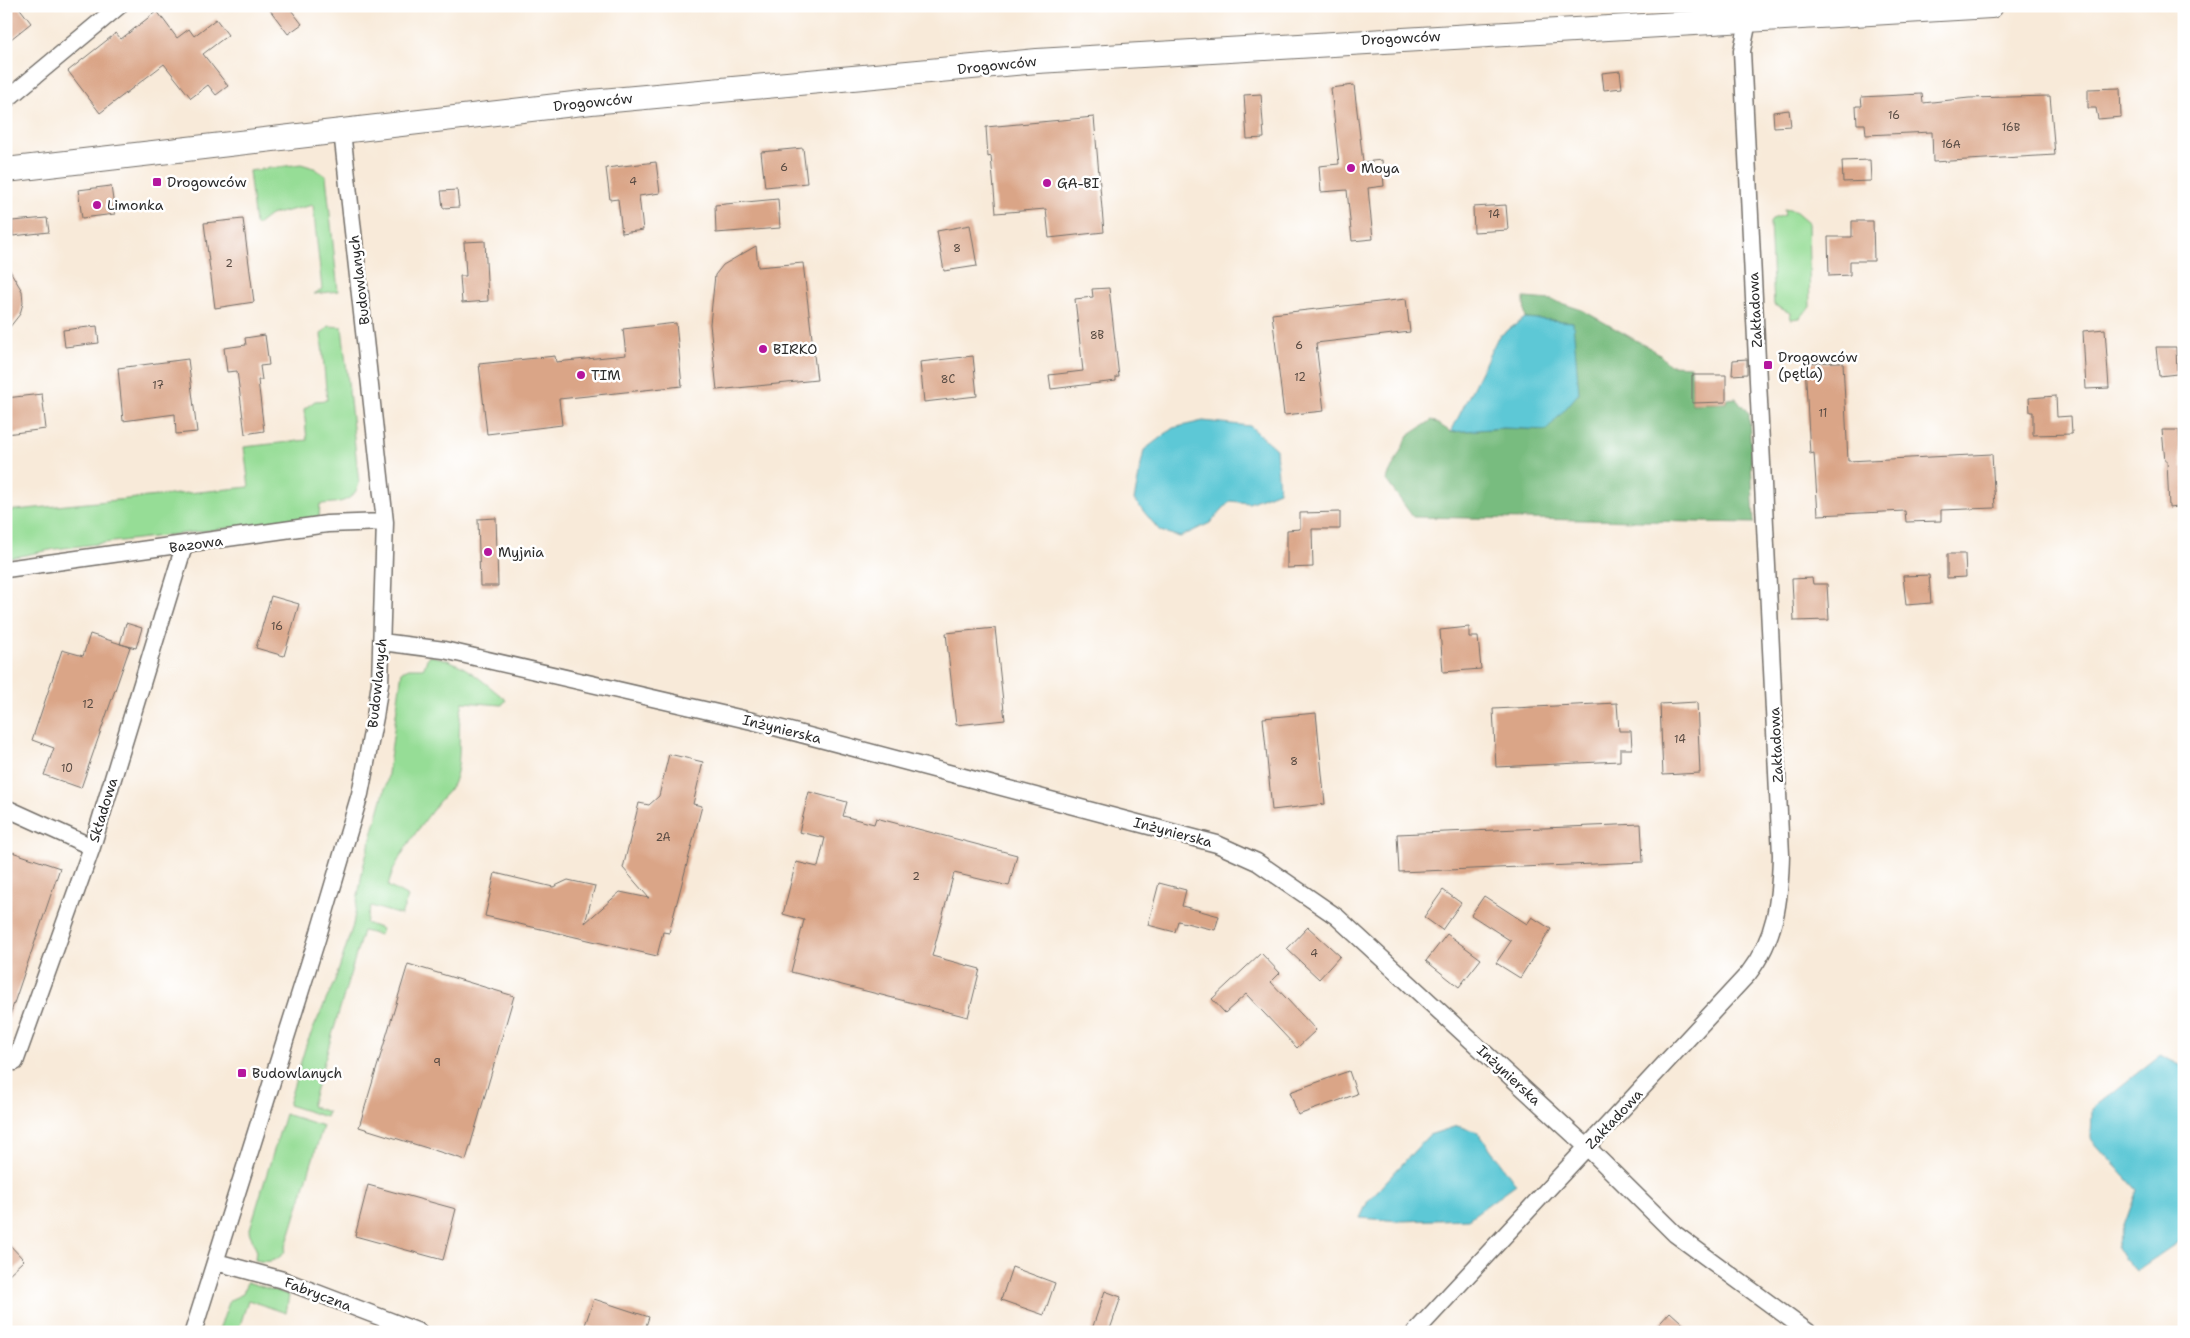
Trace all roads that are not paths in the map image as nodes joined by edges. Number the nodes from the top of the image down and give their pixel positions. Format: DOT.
graph roads {
  1 [pos="119,6"];
  2 [pos="1991,6"];
  3 [pos="1750,13"];
  4 [pos="6,100"];
  5 [pos="342,131"];
  6 [pos="6,170"];
  7 [pos="385,522"];
  8 [pos="184,546"];
  9 [pos="6,569"];
  10 [pos="382,642"];
  11 [pos="6,808"];
  12 [pos="92,847"];
  13 [pos="6,1058"];
  14 [pos="1588,1147"];
  15 [pos="216,1262"];
  16 [pos="194,1332"];
  17 [pos="419,1332"];
  18 [pos="1415,1332"];
  19 [pos="1808,1332"];
  1 -- 4 [label="street"];
  2 -- 3 [label="main road, Drogowców"];
  3 -- 5 [label="main road, Drogowców"];
  3 -- 14 [label="street, Zakładowa"];
  5 -- 6 [label="main road, Drogowców"];
  5 -- 7 [label="street, Budowlanych"];
  7 -- 8 [label="street, Bazowa"];
  7 -- 10 [label="street, Budowlanych"];
  8 -- 9 [label="street, Bazowa"];
  8 -- 12 [label="street, Składowa"];
  10 -- 14 [label="street, Inżynierska"];
  10 -- 15 [label="street, Budowlanych"];
  11 -- 12 [label="street"];
  12 -- 13 [label="street, Składowa"];
  14 -- 18 [label="street, Zakładowa"];
  14 -- 19 [label="street, Inżynierska"];
  15 -- 16 [label="street, Budowlanych"];
  15 -- 17 [label="street, Fabryczna"];
}
